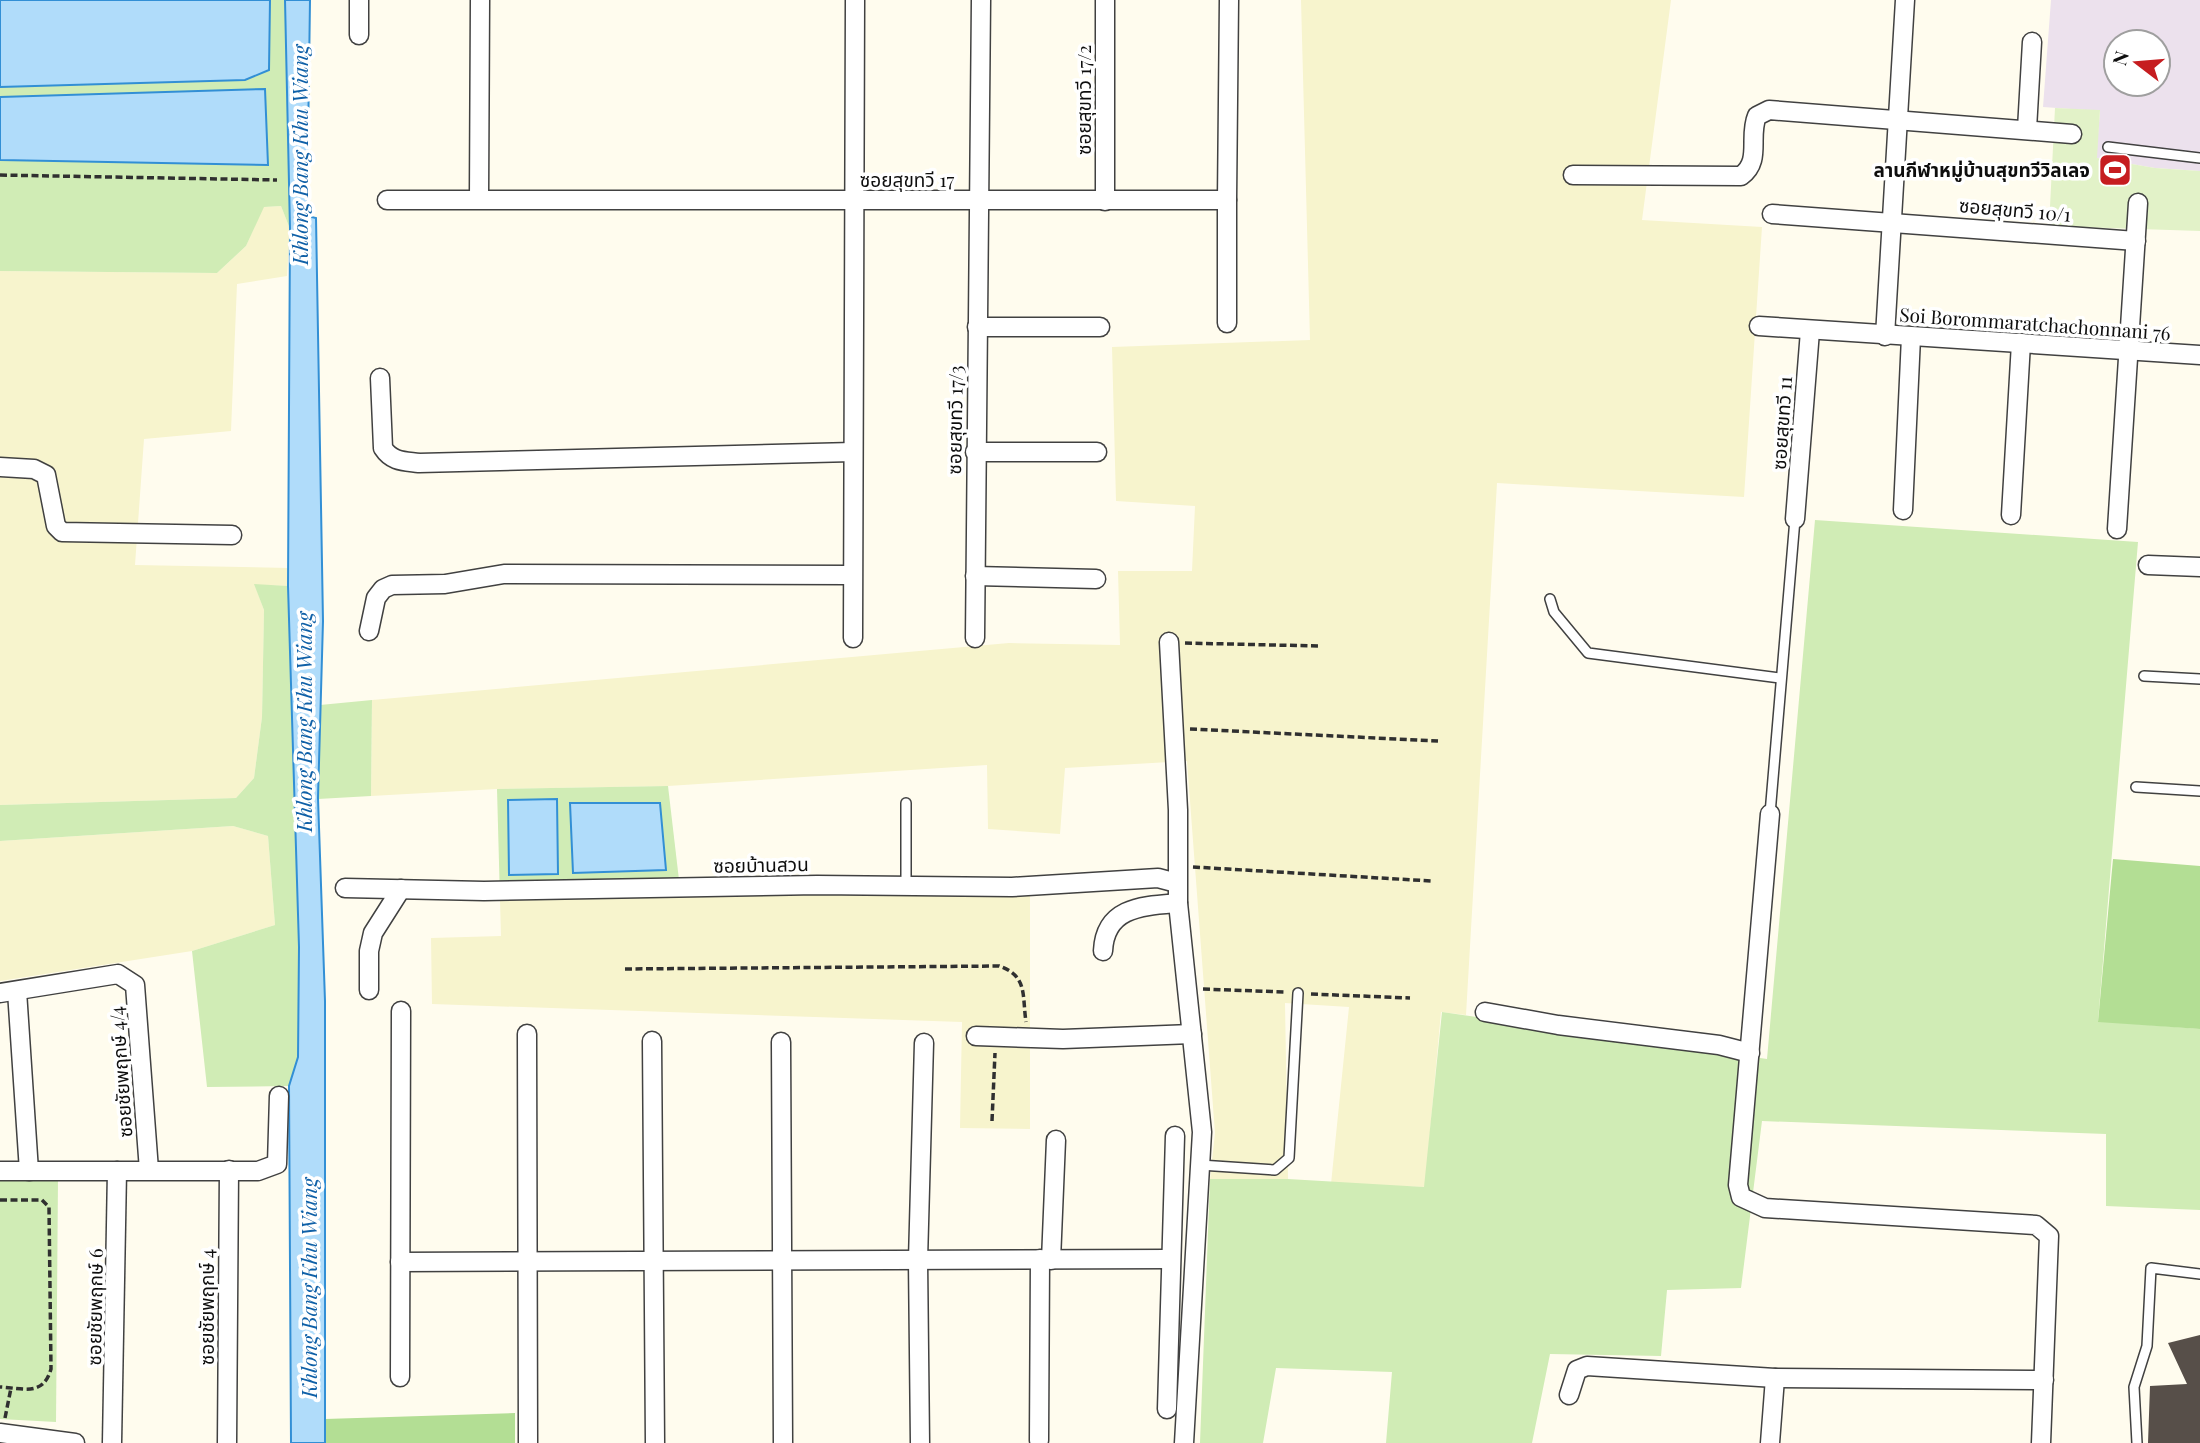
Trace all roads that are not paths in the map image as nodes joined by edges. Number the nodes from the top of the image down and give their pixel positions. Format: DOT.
graph roads {
  1 [pos="359,0"];
  2 [pos="480,0"];
  3 [pos="855,0"];
  4 [pos="981,0"];
  5 [pos="1105,0"];
  6 [pos="1228,0"];
  7 [pos="1905,0"];
  8 [pos="359,35"];
  9 [pos="2032,41"];
  10 [pos="1898,121"];
  11 [pos="2026,129"];
  12 [pos="2072,134"];
  13 [pos="2108,147"];
  14 [pos="2200,158"];
  15 [pos="1573,175"];
  16 [pos="479,198"];
  17 [pos="387,200"];
  18 [pos="1227,200"];
  19 [pos="855,201"];
  20 [pos="1105,201"];
  21 [pos="979,202"];
  22 [pos="2138,203"];
  23 [pos="1772,214"];
  24 [pos="1892,222"];
  25 [pos="2136,241"];
  26 [pos="1227,323"];
  27 [pos="1759,326"];
  28 [pos="977,327"];
  29 [pos="1100,327"];
  30 [pos="1810,331"];
  31 [pos="1885,336"];
  32 [pos="1911,337"];
  33 [pos="2021,343"];
  34 [pos="2130,351"];
  35 [pos="2200,355"];
  36 [pos="380,378"];
  37 [pos="853,452"];
  38 [pos="975,452"];
  39 [pos="1097,452"];
  40 [pos="0,467"];
  41 [pos="1903,510"];
  42 [pos="2011,514"];
  43 [pos="1796,519"];
  44 [pos="2118,529"];
  45 [pos="232,535"];
  46 [pos="2148,565"];
  47 [pos="2200,567"];
  48 [pos="851,575"];
  49 [pos="975,576"];
  50 [pos="1096,579"];
  51 [pos="1550,599"];
  52 [pos="369,631"];
  53 [pos="853,638"];
  54 [pos="975,638"];
  55 [pos="1169,642"];
  56 [pos="2144,677"];
  57 [pos="1780,678"];
  58 [pos="2200,679"];
  59 [pos="2136,787"];
  60 [pos="2200,791"];
  61 [pos="905,803"];
  62 [pos="1770,814"];
  63 [pos="1177,874"];
  64 [pos="906,886"];
  65 [pos="345,888"];
  66 [pos="401,889"];
  67 [pos="1178,903"];
  68 [pos="1104,951"];
  69 [pos="369,990"];
  70 [pos="8,992"];
  71 [pos="1298,993"];
  72 [pos="401,1011"];
  73 [pos="1485,1012"];
  74 [pos="527,1034"];
  75 [pos="1192,1034"];
  76 [pos="976,1036"];
  77 [pos="652,1041"];
  78 [pos="781,1042"];
  79 [pos="924,1043"];
  80 [pos="1750,1053"];
  81 [pos="279,1096"];
  82 [pos="1175,1136"];
  83 [pos="1056,1140"];
  84 [pos="1200,1165"];
  85 [pos="149,1170"];
  86 [pos="229,1170"];
  87 [pos="0,1171"];
  88 [pos="29,1171"];
  89 [pos="117,1171"];
  90 [pos="1045,1259"];
  91 [pos="1170,1259"];
  92 [pos="918,1260"];
  93 [pos="527,1261"];
  94 [pos="654,1261"];
  95 [pos="781,1261"];
  96 [pos="400,1262"];
  97 [pos="2200,1274"];
  98 [pos="400,1377"];
  99 [pos="1775,1378"];
  100 [pos="2044,1380"];
  101 [pos="1569,1395"];
  102 [pos="1167,1409"];
  103 [pos="1,1437"];
  104 [pos="1039,1440"];
  105 [pos="75,1443"];
  106 [pos="111,1443"];
  107 [pos="227,1443"];
  108 [pos="528,1443"];
  109 [pos="655,1443"];
  110 [pos="783,1443"];
  111 [pos="920,1443"];
  112 [pos="1184,1443"];
  113 [pos="1770,1443"];
  114 [pos="2041,1443"];
  115 [pos="2137,1443"];
  1 -- 8 [label="street"];
  2 -- 16 [label="street"];
  3 -- 19 [label="street"];
  4 -- 21 [label="street, ซอยสุขทวี 17/3"];
  5 -- 20 [label="street, ซอยสุขทวี 17/2"];
  6 -- 18 [label="street"];
  7 -- 10 [label="street, Soi Borommaratchachonnani 76"];
  9 -- 11 [label="street"];
  10 -- 11 [label="street"];
  10 -- 15 [label="street"];
  10 -- 24 [label="street, Soi Borommaratchachonnani 76"];
  11 -- 12 [label="street"];
  13 -- 14 [label="lane"];
  16 -- 17 [label="street, ซอยสุขทวี 17"];
  16 -- 19 [label="street, ซอยสุขทวี 17"];
  18 -- 20 [label="street, ซอยสุขทวี 17"];
  18 -- 26 [label="street"];
  19 -- 21 [label="street, ซอยสุขทวี 17"];
  19 -- 37 [label="street"];
  20 -- 21 [label="street, ซอยสุขทวี 17"];
  21 -- 28 [label="street, ซอยสุขทวี 17/3"];
  22 -- 25 [label="street"];
  23 -- 24 [label="street, ซอยสุขทวี 10/1"];
  24 -- 25 [label="street, ซอยสุขทวี 10/1"];
  24 -- 31 [label="street, Soi Borommaratchachonnani 76"];
  25 -- 34 [label="street"];
  27 -- 30 [label="street"];
  28 -- 29 [label="street"];
  28 -- 38 [label="street, ซอยสุขทวี 17/3"];
  30 -- 31 [label="street"];
  30 -- 43 [label="street, ซอยสุขทวี 11"];
  31 -- 32 [label="street, Soi Borommaratchachonnani 76"];
  32 -- 33 [label="street, Soi Borommaratchachonnani 76"];
  32 -- 41 [label="street"];
  33 -- 34 [label="street, Soi Borommaratchachonnani 76"];
  33 -- 42 [label="street"];
  34 -- 35 [label="street, Soi Borommaratchachonnani 76"];
  34 -- 44 [label="street"];
  36 -- 37 [label="street"];
  37 -- 48 [label="street"];
  38 -- 39 [label="street"];
  38 -- 49 [label="street, ซอยสุขทวี 17/3"];
  40 -- 45 [label="street"];
  43 -- 57 [label="lane"];
  46 -- 47 [label="street"];
  48 -- 52 [label="street"];
  48 -- 53 [label="street"];
  49 -- 50 [label="street"];
  49 -- 54 [label="street, ซอยสุขทวี 17/3"];
  51 -- 57 [label="lane"];
  55 -- 63 [label="street"];
  56 -- 58 [label="lane"];
  57 -- 62 [label="lane"];
  59 -- 60 [label="lane"];
  61 -- 64 [label="lane"];
  62 -- 80 [label="street"];
  63 -- 64 [label="street, ซอยบ้านสวน"];
  63 -- 67 [label="street"];
  64 -- 66 [label="street, ซอยบ้านสวน"];
  65 -- 66 [label="street, ซอยบ้านสวน"];
  66 -- 69 [label="street"];
  67 -- 68 [label="street"];
  67 -- 75 [label="street"];
  70 -- 85 [label="street, ซอยชัยพฤกษ์ 4/4"];
  70 -- 88 [label="street"];
  71 -- 84 [label="lane"];
  72 -- 96 [label="street"];
  73 -- 80 [label="street"];
  74 -- 93 [label="street"];
  75 -- 76 [label="street"];
  75 -- 84 [label="street"];
  77 -- 94 [label="street"];
  78 -- 95 [label="street"];
  79 -- 92 [label="street"];
  80 -- 100 [label="street"];
  81 -- 86 [label="street"];
  82 -- 91 [label="street"];
  83 -- 90 [label="street"];
  84 -- 112 [label="street"];
  85 -- 86 [label="street"];
  85 -- 89 [label="street"];
  86 -- 107 [label="street, ซอยชัยพฤกษ์ 4"];
  87 -- 88 [label="street"];
  88 -- 89 [label="street"];
  89 -- 106 [label="street, ซอยชัยพฤกษ์ 6"];
  90 -- 91 [label="street"];
  90 -- 92 [label="street"];
  90 -- 104 [label="street"];
  91 -- 102 [label="street"];
  92 -- 95 [label="street"];
  92 -- 111 [label="street"];
  93 -- 94 [label="street"];
  93 -- 96 [label="street"];
  93 -- 108 [label="street"];
  94 -- 95 [label="street"];
  94 -- 109 [label="street"];
  95 -- 110 [label="street"];
  96 -- 98 [label="street"];
  97 -- 115 [label="lane"];
  99 -- 100 [label="street"];
  99 -- 101 [label="street"];
  99 -- 113 [label="street"];
  100 -- 114 [label="street"];
  103 -- 105 [label="street"];
}
